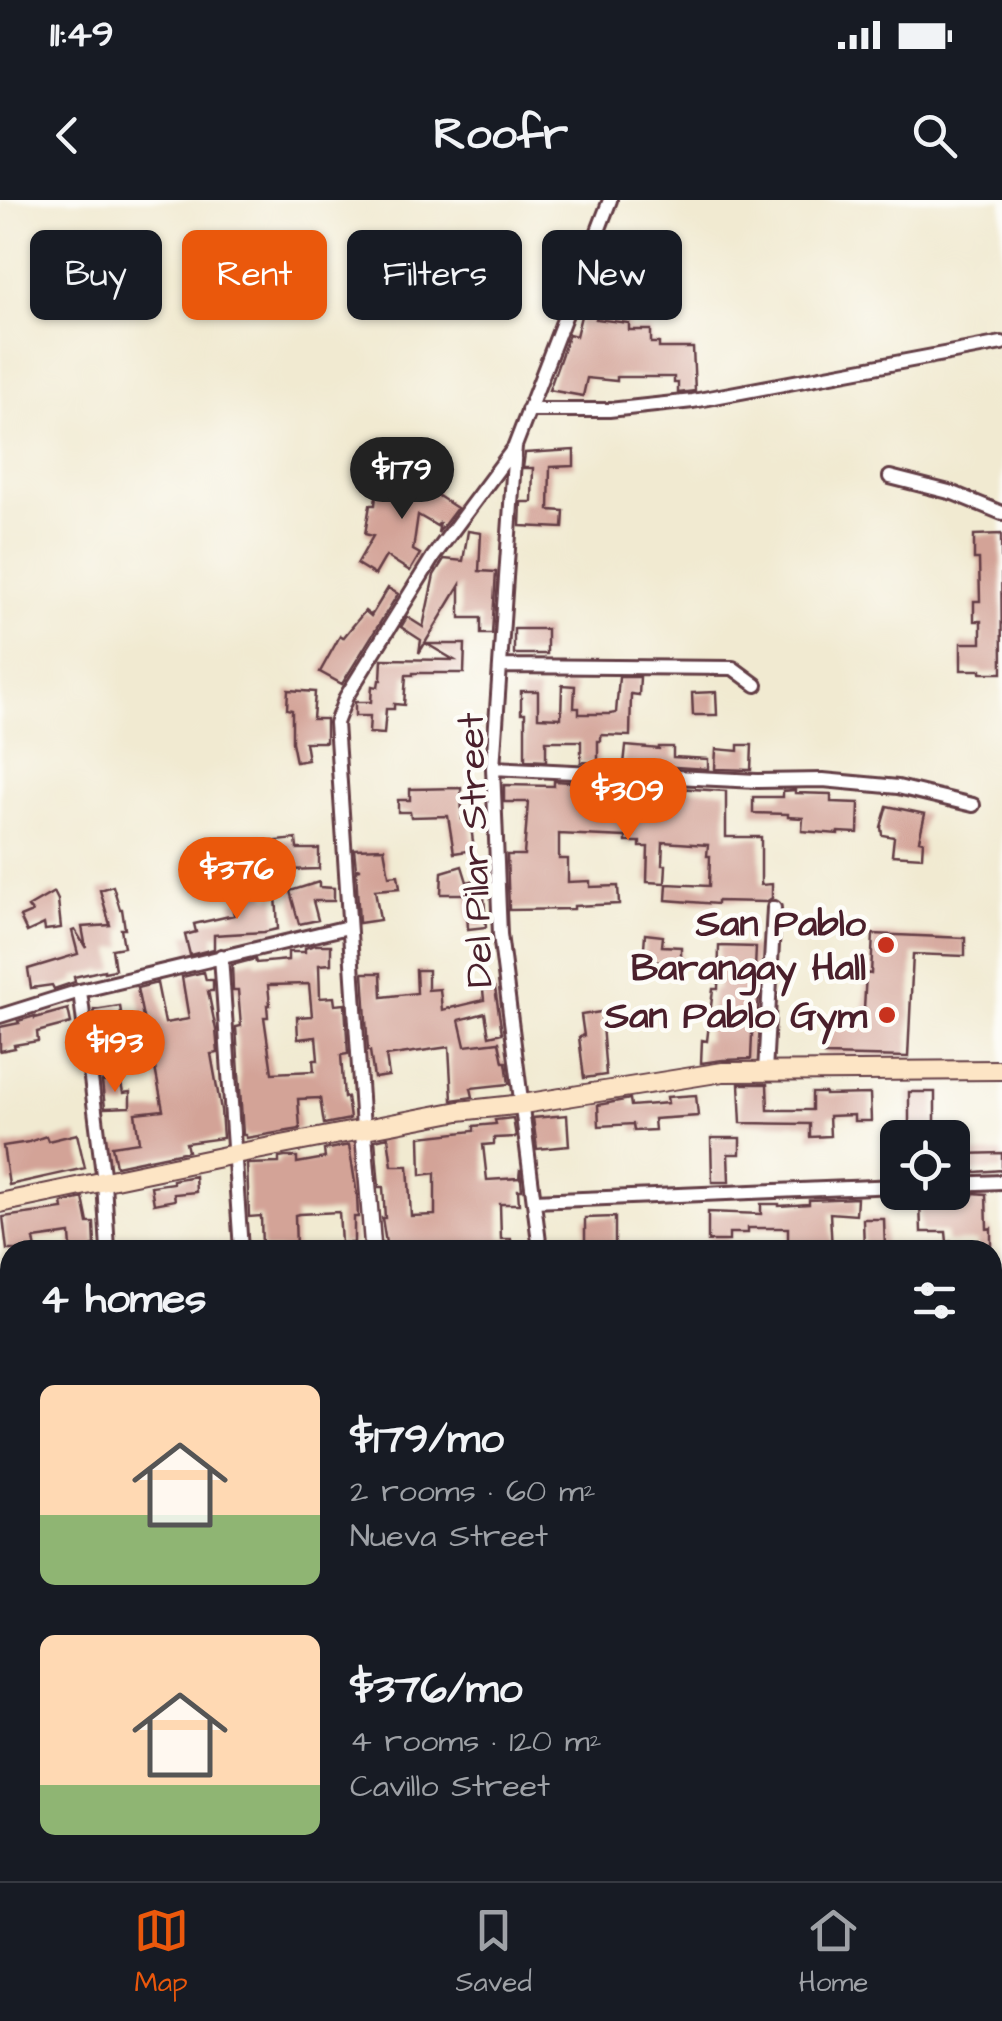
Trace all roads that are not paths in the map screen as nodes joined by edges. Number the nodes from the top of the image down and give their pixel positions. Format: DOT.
graph roads {
  1 [pos="610,200"];
  2 [pos="1002,343"];
  3 [pos="528,410"];
  4 [pos="516,446"];
  5 [pos="890,477"];
  6 [pos="1002,512"];
  7 [pos="500,666"];
  8 [pos="756,685"];
  9 [pos="493,768"];
  10 [pos="972,806"];
  11 [pos="774,908"];
  12 [pos="348,927"];
  13 [pos="221,956"];
  14 [pos="80,991"];
  15 [pos="0,1016"];
  16 [pos="1002,1070"];
  17 [pos="765,1072"];
  18 [pos="523,1104"];
  19 [pos="364,1128"];
  20 [pos="235,1154"];
  21 [pos="104,1182"];
  22 [pos="1002,1182"];
  23 [pos="970,1183"];
  24 [pos="880,1187"];
  25 [pos="534,1201"];
  26 [pos="0,1203"];
  27 [pos="107,1240"];
  28 [pos="240,1240"];
  29 [pos="371,1240"];
  30 [pos="539,1240"];
  1 -- 3 [label="street"];
  2 -- 3 [label="street"];
  3 -- 4 [label="street"];
  4 -- 7 [label="street, Del Pilar Street"];
  4 -- 12 [label="street"];
  5 -- 6 [label="street"];
  7 -- 8 [label="street"];
  7 -- 9 [label="street, Del Pilar Street"];
  9 -- 10 [label="street"];
  9 -- 18 [label="street, Del Pilar Street"];
  11 -- 17 [label="street"];
  12 -- 13 [label="street"];
  12 -- 19 [label="street"];
  13 -- 14 [label="street"];
  13 -- 20 [label="street"];
  14 -- 15 [label="street"];
  14 -- 21 [label="street"];
  16 -- 17 [label="main road"];
  17 -- 18 [label="main road"];
  18 -- 19 [label="main road"];
  18 -- 25 [label="street, Del Pilar Street"];
  19 -- 20 [label="main road"];
  19 -- 29 [label="street"];
  20 -- 21 [label="main road"];
  20 -- 28 [label="street"];
  21 -- 26 [label="main road"];
  21 -- 27 [label="street"];
  22 -- 23 [label="street"];
  24 -- 25 [label="street"];
  25 -- 30 [label="street, Del Pilar Street"];
}
